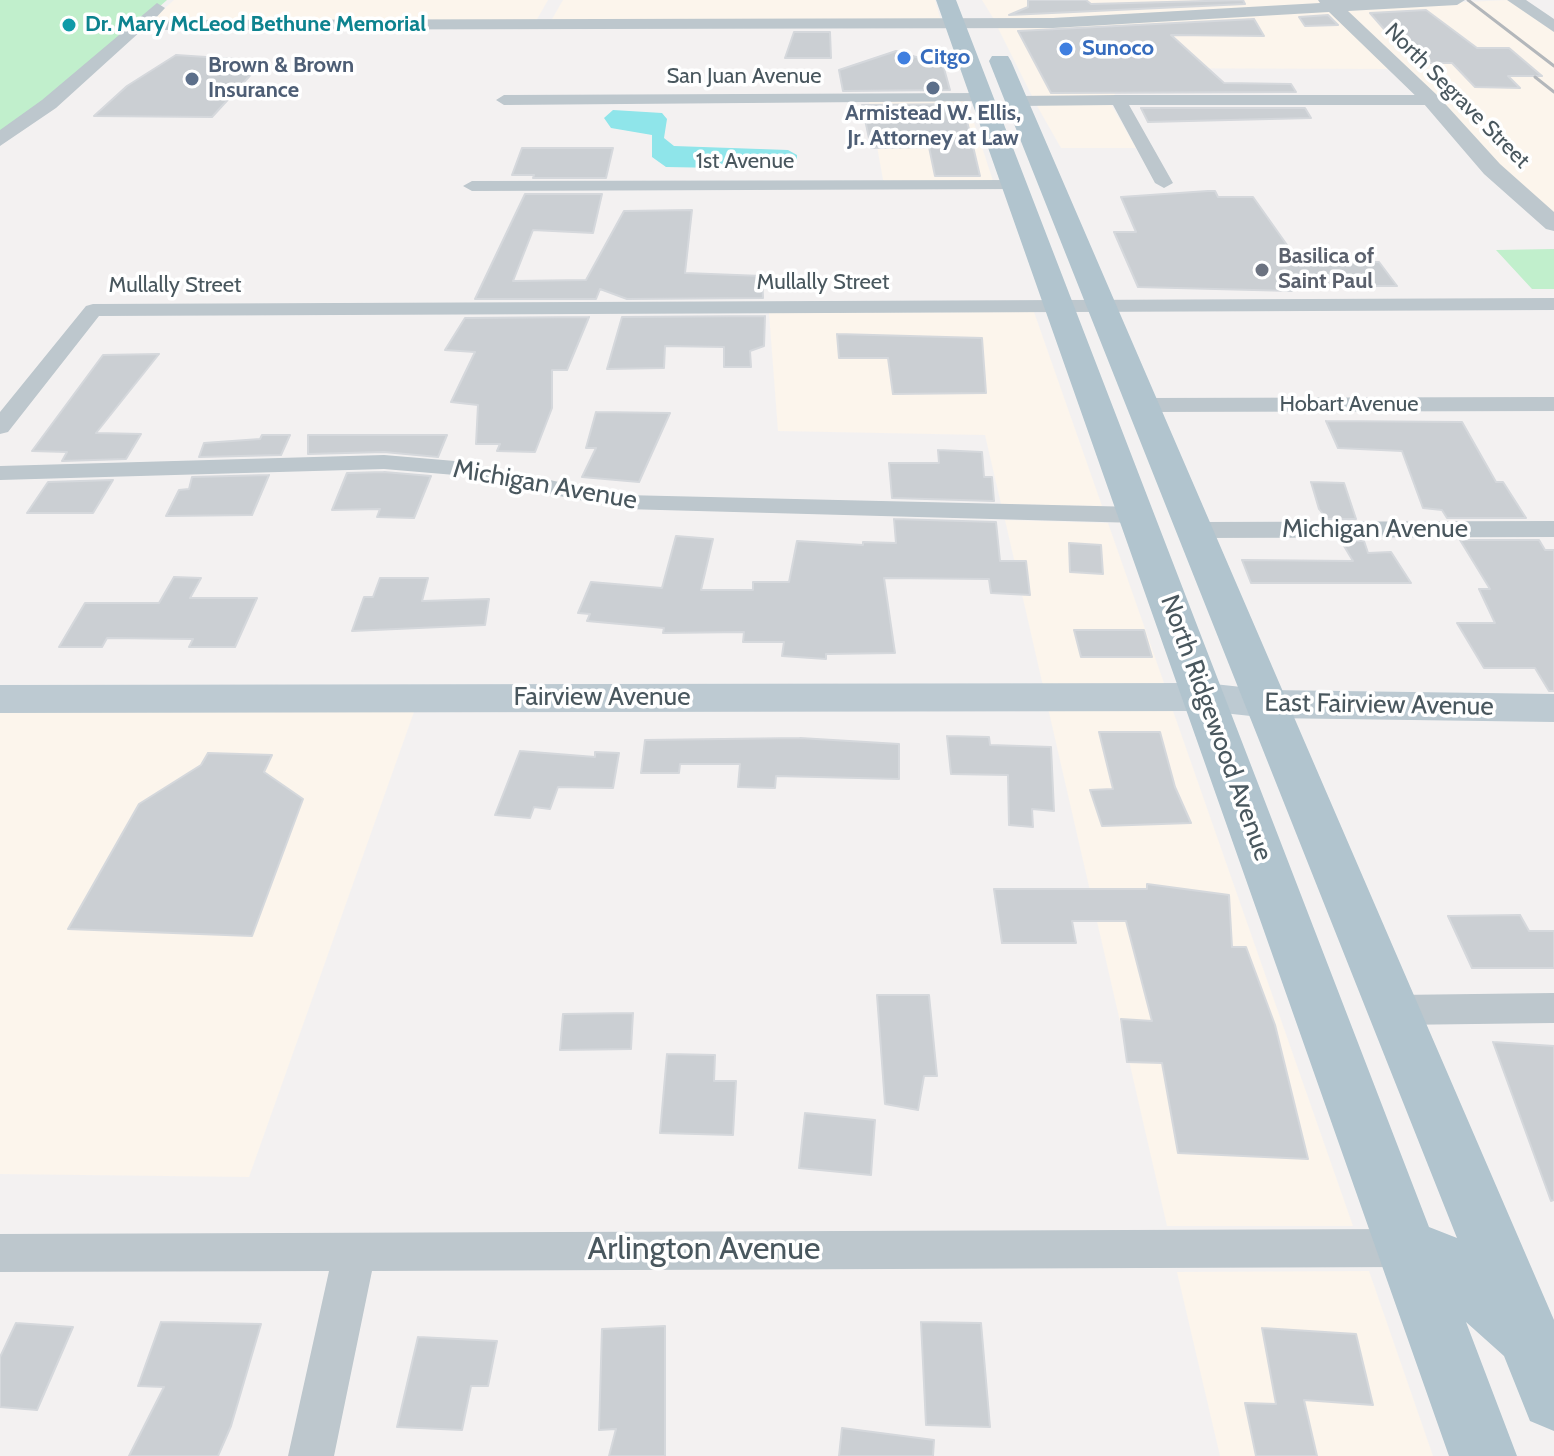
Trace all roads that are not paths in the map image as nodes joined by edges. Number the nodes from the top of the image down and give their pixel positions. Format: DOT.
graph roads {
  1 [pos="167,0"];
  2 [pos="1457,0"];
  3 [pos="1515,0"];
  4 [pos="1330,3"];
  5 [pos="553,6"];
  6 [pos="964,12"];
  7 [pos="542,24"];
  8 [pos="139,25"];
  9 [pos="1554,27"];
  10 [pos="985,98"];
  11 [pos="504,100"];
  12 [pos="1118,100"];
  13 [pos="1431,100"];
  14 [pos="1018,101"];
  15 [pos="0,140"];
  16 [pos="1164,183"];
  17 [pos="1017,185"];
  18 [pos="472,186"];
  19 [pos="1554,224"];
  20 [pos="1554,304"];
  21 [pos="1061,306"];
  22 [pos="1103,306"];
  23 [pos="1554,404"];
  24 [pos="1143,405"];
  25 [pos="0,427"];
  26 [pos="0,473"];
  27 [pos="1138,515"];
  28 [pos="1554,529"];
  29 [pos="1195,530"];
  30 [pos="1205,697"];
  31 [pos="0,699"];
  32 [pos="1269,704"];
  33 [pos="1554,708"];
  34 [pos="1554,1008"];
  35 [pos="1396,1010"];
  36 [pos="1407,1248"];
  37 [pos="355,1251"];
  38 [pos="0,1253"];
  39 [pos="1531,1342"];
  40 [pos="1554,1398"];
  41 [pos="311,1456"];
  42 [pos="1483,1456"];
  1 -- 8 [label="street"];
  2 -- 4 [label="street"];
  3 -- 9 [label="street"];
  4 -- 6 [label="street"];
  4 -- 13 [label="street, North Segrave Street"];
  5 -- 7 [label="street"];
  6 -- 7 [label="street"];
  6 -- 10 [label="main road, North Ridgewood Avenue"];
  6 -- 14 [label="main road, North Ridgewood Avenue"];
  7 -- 8 [label="street"];
  8 -- 15 [label="street"];
  10 -- 11 [label="street, San Juan Avenue"];
  10 -- 17 [label="main road, North Ridgewood Avenue"];
  12 -- 13 [label="street"];
  12 -- 14 [label="street"];
  12 -- 16 [label="street"];
  13 -- 19 [label="street, North Segrave Street"];
  14 -- 22 [label="main road, North Ridgewood Avenue"];
  17 -- 18 [label="street, 1st Avenue"];
  17 -- 21 [label="main road, North Ridgewood Avenue"];
  20 -- 22 [label="street, Mullally Street"];
  21 -- 22 [label="street, Mullally Street"];
  21 -- 25 [label="street, Mullally Street"];
  21 -- 27 [label="main road, North Ridgewood Avenue"];
  22 -- 24 [label="main road, North Ridgewood Avenue"];
  23 -- 24 [label="street, Hobart Avenue"];
  24 -- 29 [label="main road, North Ridgewood Avenue"];
  26 -- 27 [label="street, Michigan Avenue"];
  27 -- 30 [label="main road, North Ridgewood Avenue"];
  28 -- 29 [label="street, Michigan Avenue"];
  29 -- 32 [label="main road, North Ridgewood Avenue"];
  30 -- 31 [label="main road, Fairview Avenue"];
  30 -- 32 [label="main road, East Fairview Avenue"];
  30 -- 36 [label="main road, North Ridgewood Avenue"];
  32 -- 33 [label="main road, East Fairview Avenue"];
  32 -- 35 [label="main road, North Ridgewood Avenue"];
  34 -- 35 [label="street"];
  35 -- 39 [label="main road, North Ridgewood Avenue"];
  36 -- 37 [label="street, Arlington Avenue"];
  36 -- 39 [label="main road"];
  36 -- 42 [label="main road, North Ridgewood Avenue"];
  37 -- 38 [label="street, Arlington Avenue"];
  37 -- 41 [label="street"];
  39 -- 40 [label="main road, North Ridgewood Avenue"];
}
